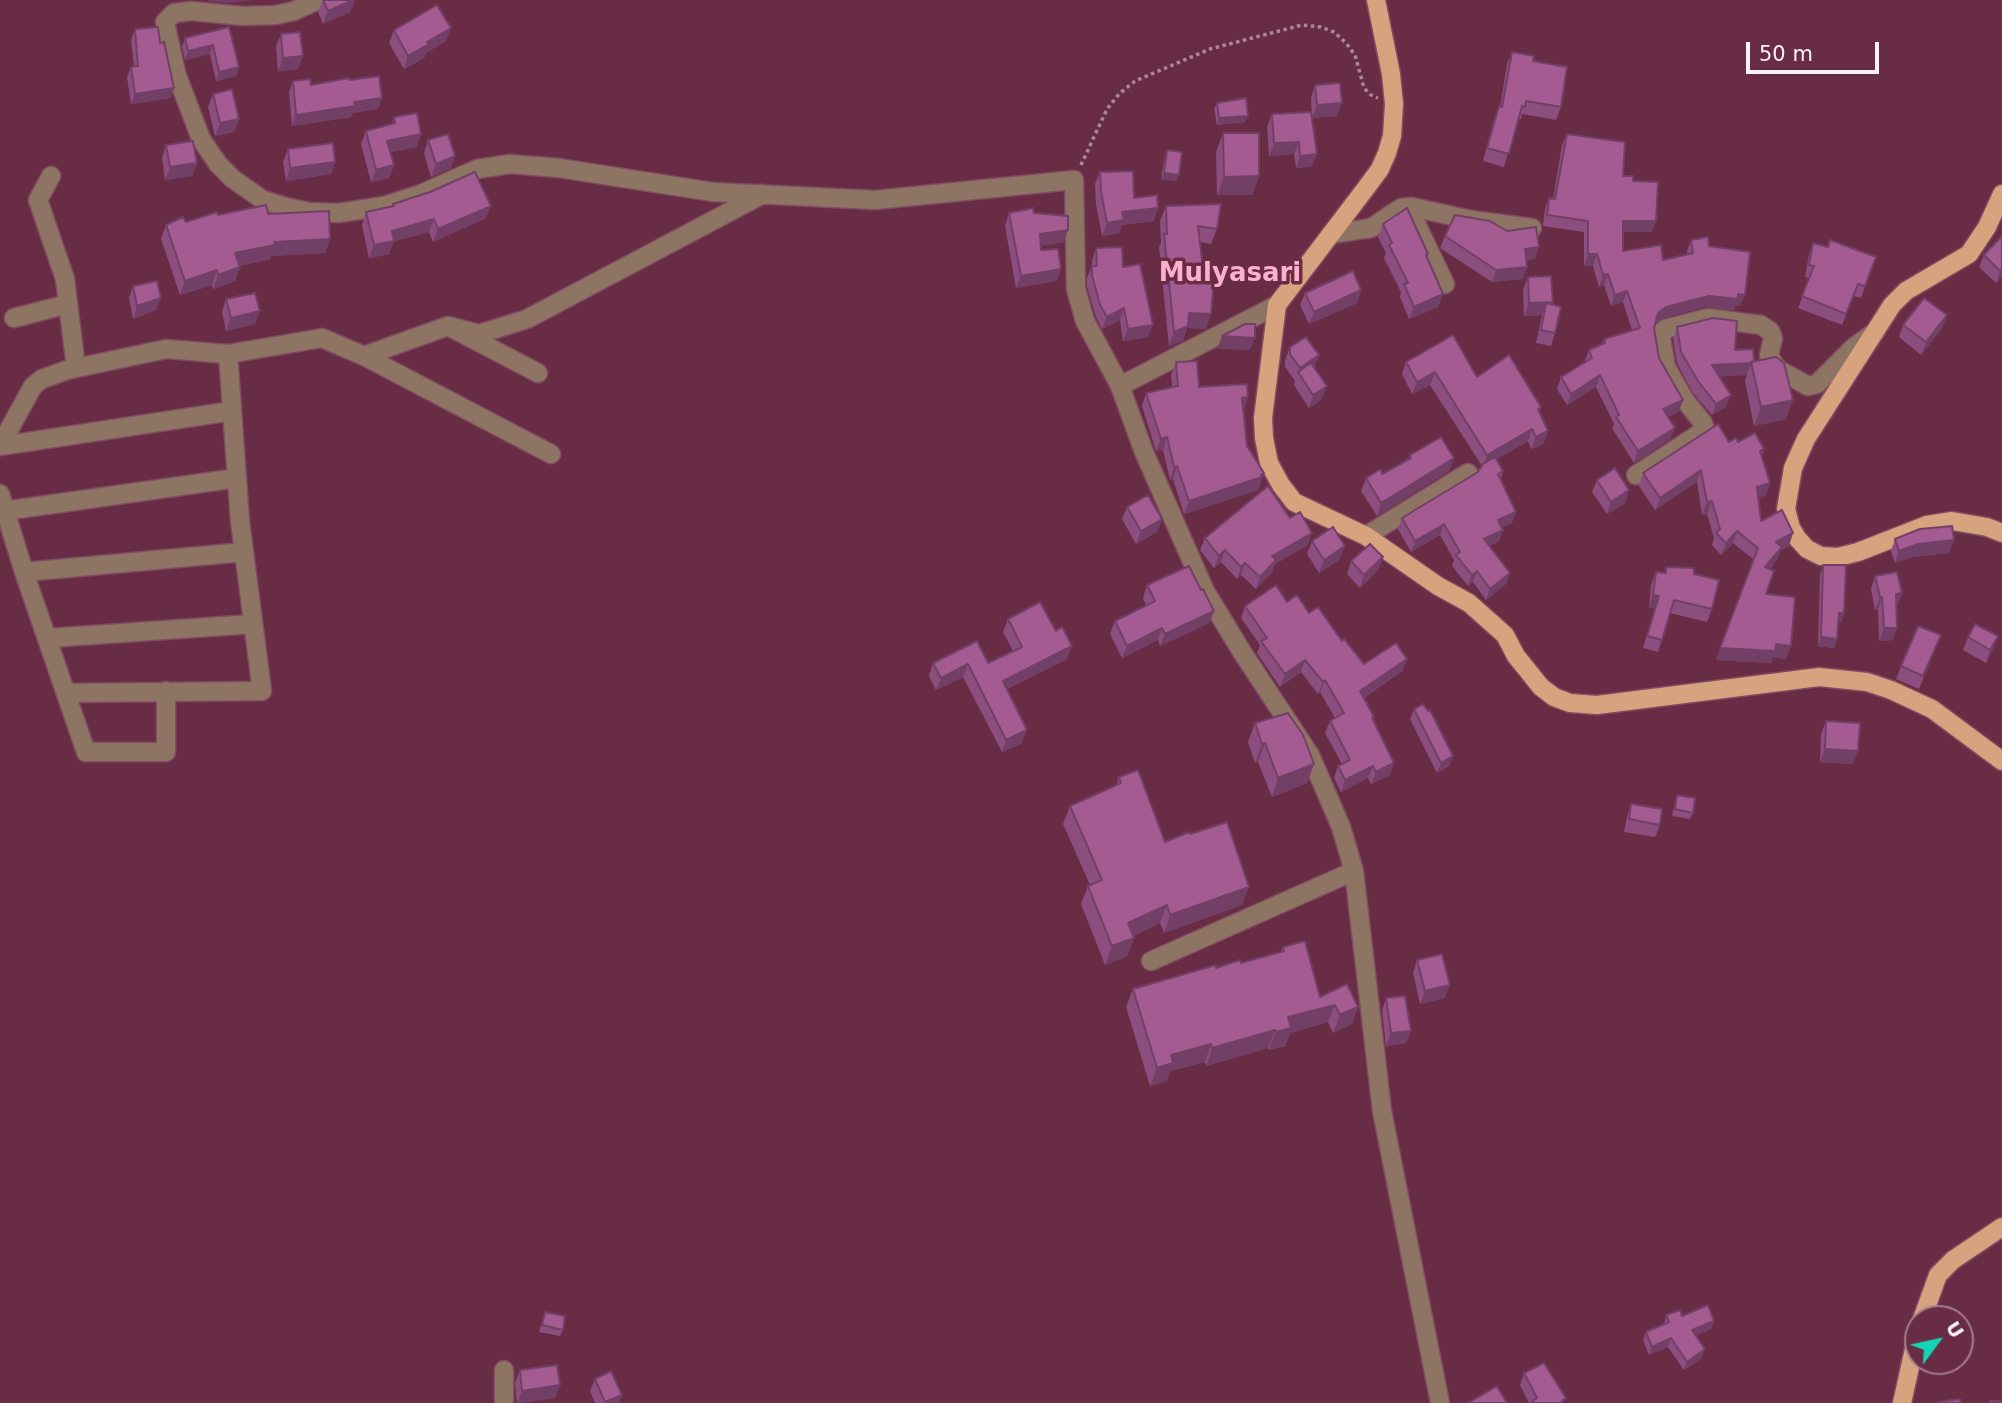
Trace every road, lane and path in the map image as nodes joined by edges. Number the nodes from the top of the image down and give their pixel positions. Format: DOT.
graph roads {
  1 [pos="318,0"];
  2 [pos="1376,0"];
  3 [pos="1394,104"];
  4 [pos="51,176"];
  5 [pos="1074,180"];
  6 [pos="762,194"];
  7 [pos="2002,194"];
  8 [pos="1408,207"];
  9 [pos="1532,228"];
  10 [pos="1331,234"];
  11 [pos="1445,284"];
  12 [pos="68,304"];
  13 [pos="1277,305"];
  14 [pos="14,318"];
  15 [pos="448,326"];
  16 [pos="1878,330"];
  17 [pos="228,354"];
  18 [pos="364,356"];
  19 [pos="76,368"];
  20 [pos="538,373"];
  21 [pos="1120,386"];
  22 [pos="232,411"];
  23 [pos="551,454"];
  24 [pos="1468,474"];
  25 [pos="1636,475"];
  26 [pos="237,478"];
  27 [pos="2,502"];
  28 [pos="2002,533"];
  29 [pos="1366,536"];
  30 [pos="244,552"];
  31 [pos="24,572"];
  32 [pos="253,624"];
  33 [pos="48,638"];
  34 [pos="166,691"];
  35 [pos="66,693"];
  36 [pos="2002,761"];
  37 [pos="1354,871"];
  38 [pos="1151,961"];
  39 [pos="2002,1227"];
  40 [pos="1927,1305"];
  41 [pos="504,1370"];
  42 [pos="1908,1375"];
  43 [pos="505,1403"];
  44 [pos="1440,1403"];
  45 [pos="1902,1403"];
  1 -- 6 [label="street"];
  2 -- 3 [label="main road"];
  3 -- 5 [label="path"];
  3 -- 10 [label="main road"];
  4 -- 12 [label="street"];
  5 -- 6 [label="street"];
  5 -- 21 [label="street"];
  6 -- 15 [label="street"];
  7 -- 16 [label="main road"];
  8 -- 9 [label="street"];
  8 -- 10 [label="street"];
  8 -- 11 [label="street"];
  10 -- 13 [label="main road"];
  12 -- 14 [label="street"];
  12 -- 19 [label="street"];
  13 -- 21 [label="street"];
  13 -- 29 [label="main road"];
  15 -- 18 [label="street"];
  15 -- 20 [label="street"];
  16 -- 25 [label="street"];
  16 -- 28 [label="main road"];
  17 -- 18 [label="street"];
  17 -- 19 [label="street"];
  17 -- 22 [label="street"];
  18 -- 23 [label="street"];
  19 -- 22 [label="street"];
  21 -- 37 [label="street"];
  22 -- 26 [label="street"];
  24 -- 29 [label="street"];
  26 -- 27 [label="street"];
  26 -- 30 [label="street"];
  27 -- 31 [label="street"];
  29 -- 36 [label="main road"];
  30 -- 31 [label="street"];
  30 -- 32 [label="street"];
  31 -- 33 [label="street"];
  32 -- 33 [label="street"];
  32 -- 34 [label="street"];
  33 -- 35 [label="street"];
  34 -- 35 [label="street"];
  34 -- 35 [label="street"];
  37 -- 38 [label="street"];
  37 -- 44 [label="street"];
  39 -- 40 [label="main road"];
  41 -- 43 [label="street"];
  42 -- 45 [label="main road"];
}
